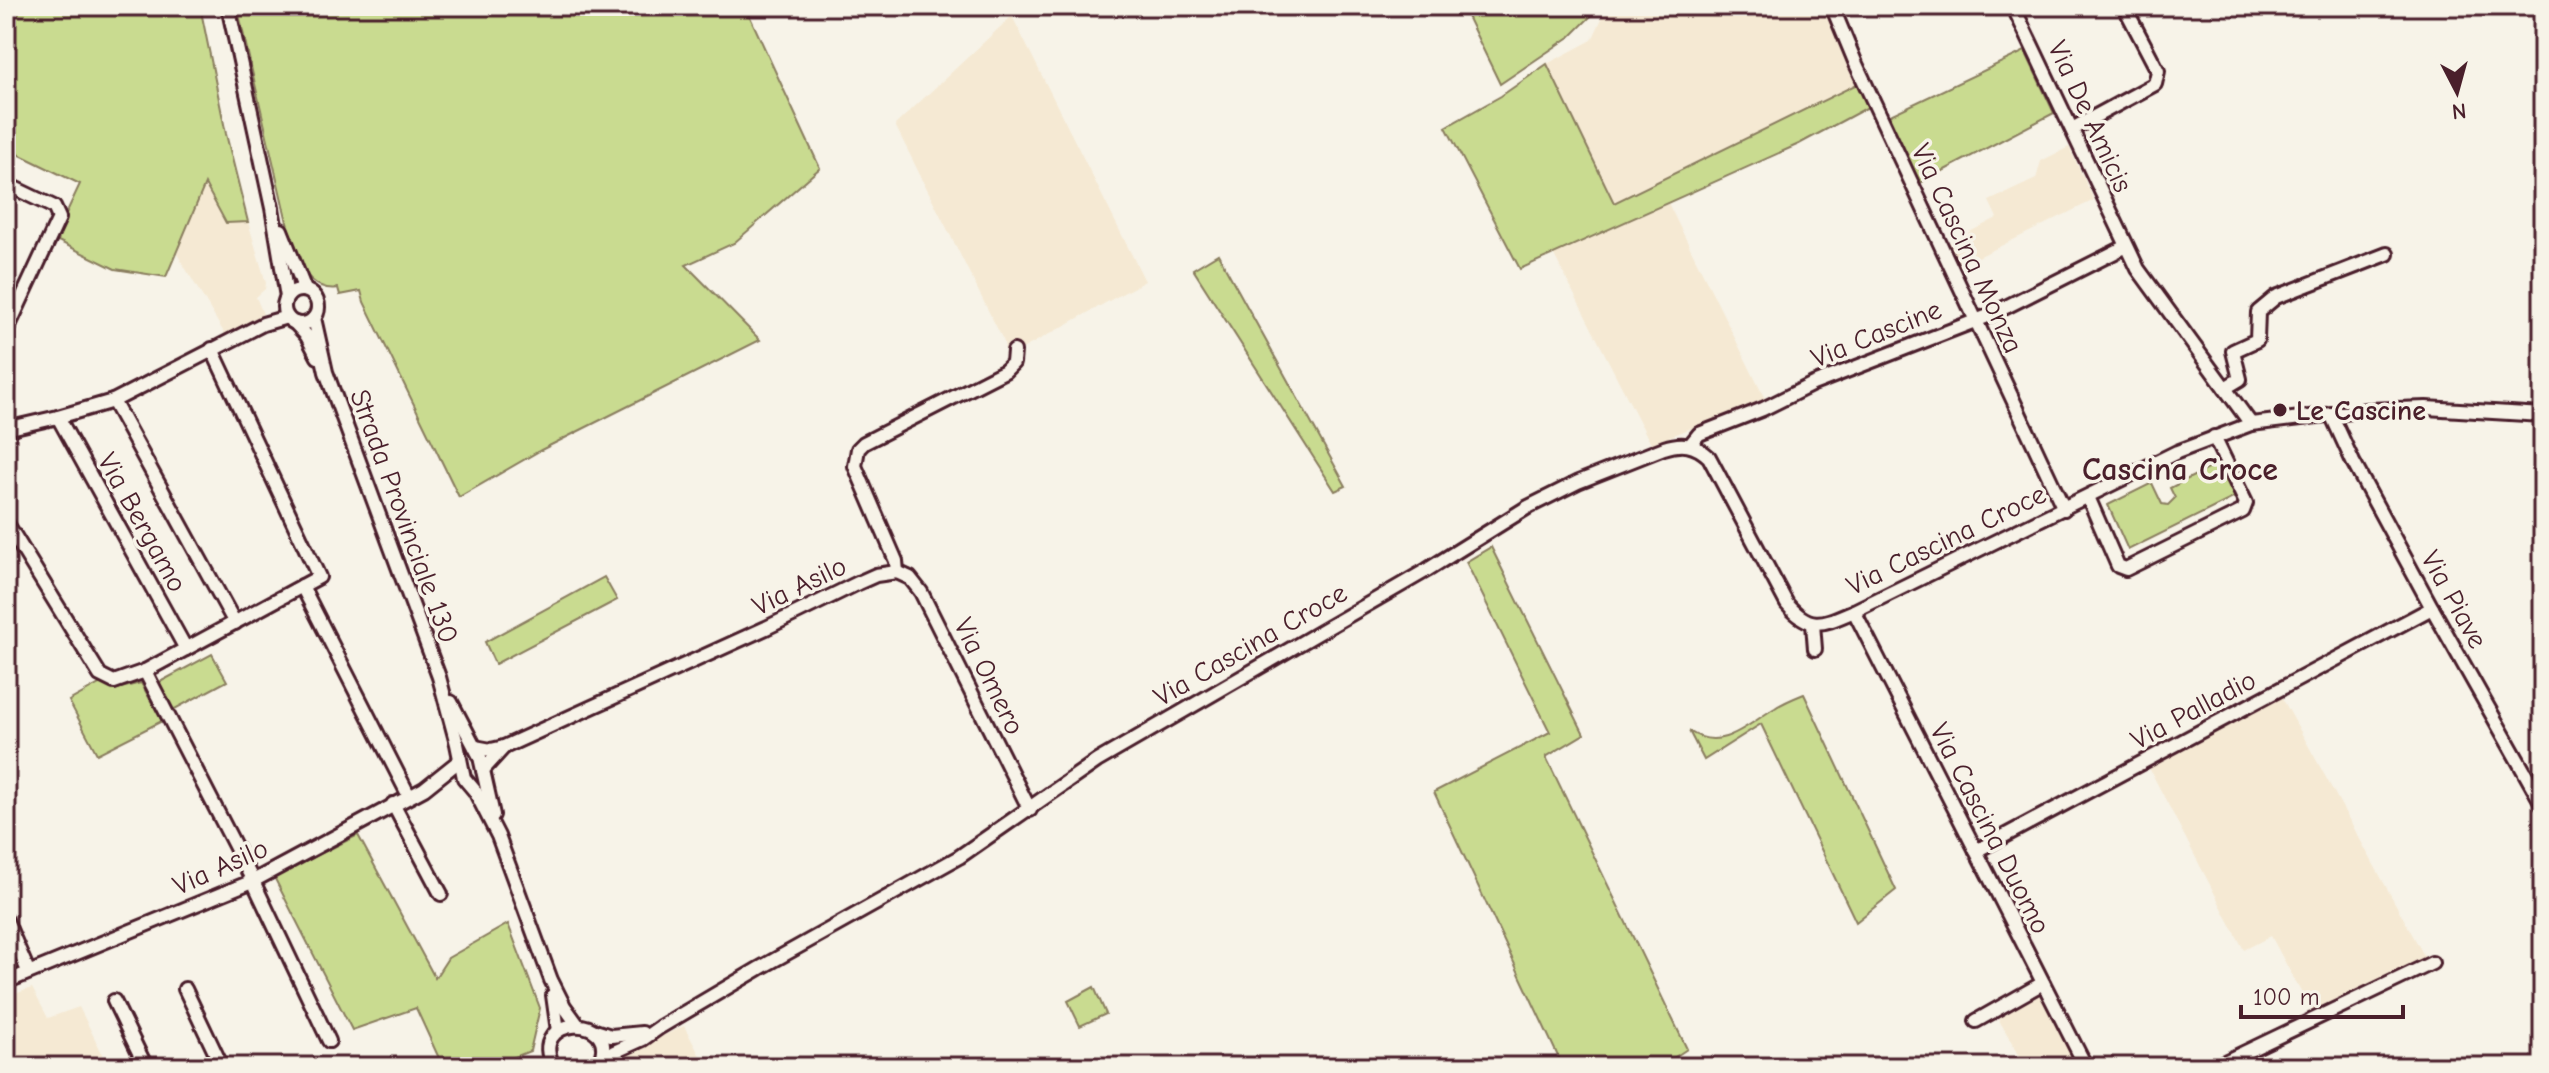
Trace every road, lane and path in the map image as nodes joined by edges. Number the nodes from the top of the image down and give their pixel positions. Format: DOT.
graph roads {
  1 [pos="228,6"];
  2 [pos="1832,6"];
  3 [pos="2013,6"];
  4 [pos="2124,6"];
  5 [pos="2072,129"];
  6 [pos="6,184"];
  7 [pos="272,208"];
  8 [pos="2125,247"];
  9 [pos="2387,254"];
  10 [pos="305,290"];
  11 [pos="288,311"];
  12 [pos="314,318"];
  13 [pos="1975,319"];
  14 [pos="6,332"];
  15 [pos="212,349"];
  16 [pos="1014,351"];
  17 [pos="326,372"];
  18 [pos="2225,388"];
  19 [pos="113,401"];
  20 [pos="2331,414"];
  21 [pos="2543,415"];
  22 [pos="58,417"];
  23 [pos="2251,424"];
  24 [pos="6,431"];
  25 [pos="2214,437"];
  26 [pos="1690,445"];
  27 [pos="2088,497"];
  28 [pos="2064,509"];
  29 [pos="6,522"];
  30 [pos="897,572"];
  31 [pos="302,586"];
  32 [pos="2432,608"];
  33 [pos="1854,611"];
  34 [pos="235,623"];
  35 [pos="1813,624"];
  36 [pos="186,649"];
  37 [pos="1815,649"];
  38 [pos="145,671"];
  39 [pos="439,677"];
  40 [pos="475,747"];
  41 [pos="504,747"];
  42 [pos="459,761"];
  43 [pos="483,770"];
  44 [pos="467,784"];
  45 [pos="424,789"];
  46 [pos="409,796"];
  47 [pos="393,804"];
  48 [pos="2543,805"];
  49 [pos="1030,810"];
  50 [pos="498,836"];
  51 [pos="1976,851"];
  52 [pos="253,881"];
  53 [pos="441,894"];
  54 [pos="6,920"];
  55 [pos="2432,963"];
  56 [pos="28,971"];
  57 [pos="551,980"];
  58 [pos="6,982"];
  59 [pos="2043,983"];
  60 [pos="185,989"];
  61 [pos="114,1001"];
  62 [pos="1976,1021"];
  63 [pos="577,1024"];
  64 [pos="657,1029"];
  65 [pos="558,1031"];
  66 [pos="595,1031"];
  67 [pos="329,1041"];
  68 [pos="549,1053"];
  69 [pos="599,1064"];
  70 [pos="146,1067"];
  71 [pos="222,1067"];
  72 [pos="542,1067"];
  73 [pos="554,1067"];
  74 [pos="2086,1067"];
  75 [pos="2214,1067"];
  1 -- 7 [label="street"];
  2 -- 13 [label="street, Via Cascina Monza"];
  3 -- 5 [label="street, Via De Amicis"];
  4 -- 5 [label="street"];
  5 -- 8 [label="street, Via De Amicis"];
  6 -- 14 [label="street"];
  7 -- 10 [label="street"];
  7 -- 11 [label="street"];
  8 -- 13 [label="street, Via Cascine"];
  8 -- 18 [label="street, Via De Amicis"];
  9 -- 18 [label="street"];
  10 -- 11 [label="street"];
  10 -- 12 [label="street"];
  11 -- 12 [label="street"];
  11 -- 15 [label="street"];
  11 -- 17 [label="street, Strada Provinciale 130"];
  12 -- 17 [label="street, Strada Provinciale 130"];
  13 -- 26 [label="street, Via Cascine"];
  13 -- 28 [label="street, Via Cascina Monza"];
  15 -- 19 [label="street"];
  15 -- 31 [label="street"];
  16 -- 30 [label="street"];
  17 -- 39 [label="street, Strada Provinciale 130"];
  18 -- 23 [label="street, Via De Amicis"];
  19 -- 22 [label="street"];
  19 -- 34 [label="street"];
  20 -- 21 [label="street, Via Cascina Croce"];
  20 -- 23 [label="street, Via Cascina Croce"];
  20 -- 32 [label="street, Via Piave"];
  22 -- 24 [label="street"];
  22 -- 36 [label="street, Via Bergamo"];
  23 -- 25 [label="street, Via Cascina Croce"];
  25 -- 27 [label="street, Via Cascina Croce"];
  25 -- 27 [label="street"];
  26 -- 35 [label="street"];
  26 -- 49 [label="street, Via Cascina Croce"];
  27 -- 28 [label="street, Via Cascina Croce"];
  28 -- 33 [label="street, Via Cascina Croce"];
  29 -- 38 [label="street"];
  30 -- 41 [label="street, Via Asilo"];
  30 -- 49 [label="street, Via Omero"];
  31 -- 34 [label="street"];
  31 -- 46 [label="street"];
  32 -- 48 [label="street, Via Piave"];
  32 -- 51 [label="street, Via Palladio"];
  33 -- 35 [label="street, Via Cascina Croce"];
  33 -- 51 [label="street, Via Cascina Duomo"];
  34 -- 36 [label="street"];
  35 -- 37 [label="street"];
  36 -- 38 [label="street"];
  38 -- 52 [label="street"];
  39 -- 40 [label="street, Strada Provinciale 130"];
  39 -- 42 [label="street, Strada Provinciale 130"];
  40 -- 41 [label="street, Via Asilo"];
  40 -- 43 [label="street, Strada Provinciale 130"];
  41 -- 43 [label="street, Via Asilo"];
  42 -- 44 [label="street, Strada Provinciale 130"];
  42 -- 45 [label="street, Via Asilo"];
  43 -- 50 [label="street, Strada Provinciale 130"];
  44 -- 45 [label="street, Via Asilo"];
  44 -- 50 [label="street, Strada Provinciale 130"];
  45 -- 46 [label="street, Via Asilo"];
  46 -- 47 [label="street, Via Asilo"];
  47 -- 52 [label="street, Via Asilo"];
  47 -- 53 [label="street"];
  49 -- 64 [label="street, Via Cascina Croce"];
  50 -- 57 [label="street, Strada Provinciale 130"];
  51 -- 59 [label="street, Via Cascina Duomo"];
  52 -- 56 [label="street, Via Asilo"];
  52 -- 67 [label="street"];
  54 -- 56 [label="street"];
  55 -- 75 [label="street"];
  56 -- 58 [label="street, Via Asilo"];
  57 -- 63 [label="street, Strada Provinciale 130"];
  57 -- 65 [label="street, Strada Provinciale 130"];
  59 -- 62 [label="street"];
  59 -- 74 [label="street, Via Cascina Duomo"];
  60 -- 71 [label="street"];
  61 -- 70 [label="street"];
  63 -- 65 [label="street"];
  63 -- 66 [label="street"];
  64 -- 66 [label="street, Via Cascina Croce"];
  64 -- 69 [label="street, Via Cascina Croce"];
  65 -- 68 [label="street"];
  66 -- 69 [label="street"];
  68 -- 72 [label="street"];
  68 -- 73 [label="street"];
}
